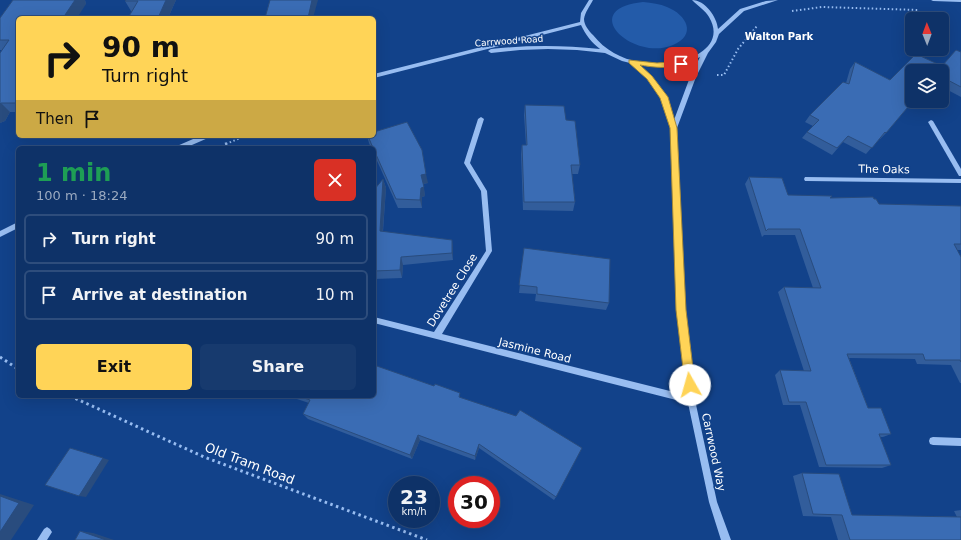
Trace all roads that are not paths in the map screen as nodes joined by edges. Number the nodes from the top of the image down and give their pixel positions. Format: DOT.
graph roads {
  1 [pos="591,0"];
  2 [pos="694,0"];
  3 [pos="776,0"];
  4 [pos="933,0"];
  5 [pos="961,1"];
  6 [pos="582,23"];
  7 [pos="716,34"];
  8 [pos="606,51"];
  9 [pos="706,53"];
  10 [pos="462,54"];
  11 [pos="632,62"];
  12 [pos="376,76"];
  13 [pos="481,119"];
  14 [pos="931,122"];
  15 [pos="674,128"];
  16 [pos="201,138"];
  17 [pos="183,146"];
  18 [pos="961,174"];
  19 [pos="808,178"];
  20 [pos="961,181"];
  21 [pos="16,226"];
  22 [pos="0,234"];
  23 [pos="376,321"];
  24 [pos="436,336"];
  25 [pos="692,400"];
  26 [pos="933,441"];
  27 [pos="961,442"];
  28 [pos="47,532"];
  29 [pos="42,540"];
  30 [pos="726,540"];
  1 -- 6 [label="street"];
  2 -- 7 [label="street"];
  3 -- 7 [label="street"];
  4 -- 5 [label="street"];
  6 -- 8 [label="street"];
  6 -- 10 [label="street, Carrwood Road"];
  7 -- 9 [label="street, Carrwood Way"];
  8 -- 10 [label="street, Carrwood Road"];
  8 -- 11 [label="street"];
  9 -- 11 [label="street"];
  9 -- 15 [label="street, Carrwood Way"];
  10 -- 12 [label="street, Carrwood Road"];
  11 -- 15 [label="street, Carrwood Way"];
  13 -- 24 [label="street, Dovetree Close"];
  14 -- 18 [label="street"];
  15 -- 25 [label="street, Carrwood Way"];
  16 -- 17 [label="street"];
  19 -- 20 [label="street, The Oaks"];
  21 -- 22 [label="street"];
  23 -- 24 [label="street, Jasmine Road"];
  24 -- 25 [label="street, Jasmine Road"];
  25 -- 30 [label="street, Carrwood Way"];
  26 -- 27 [label="street"];
  28 -- 29 [label="street"];
}
